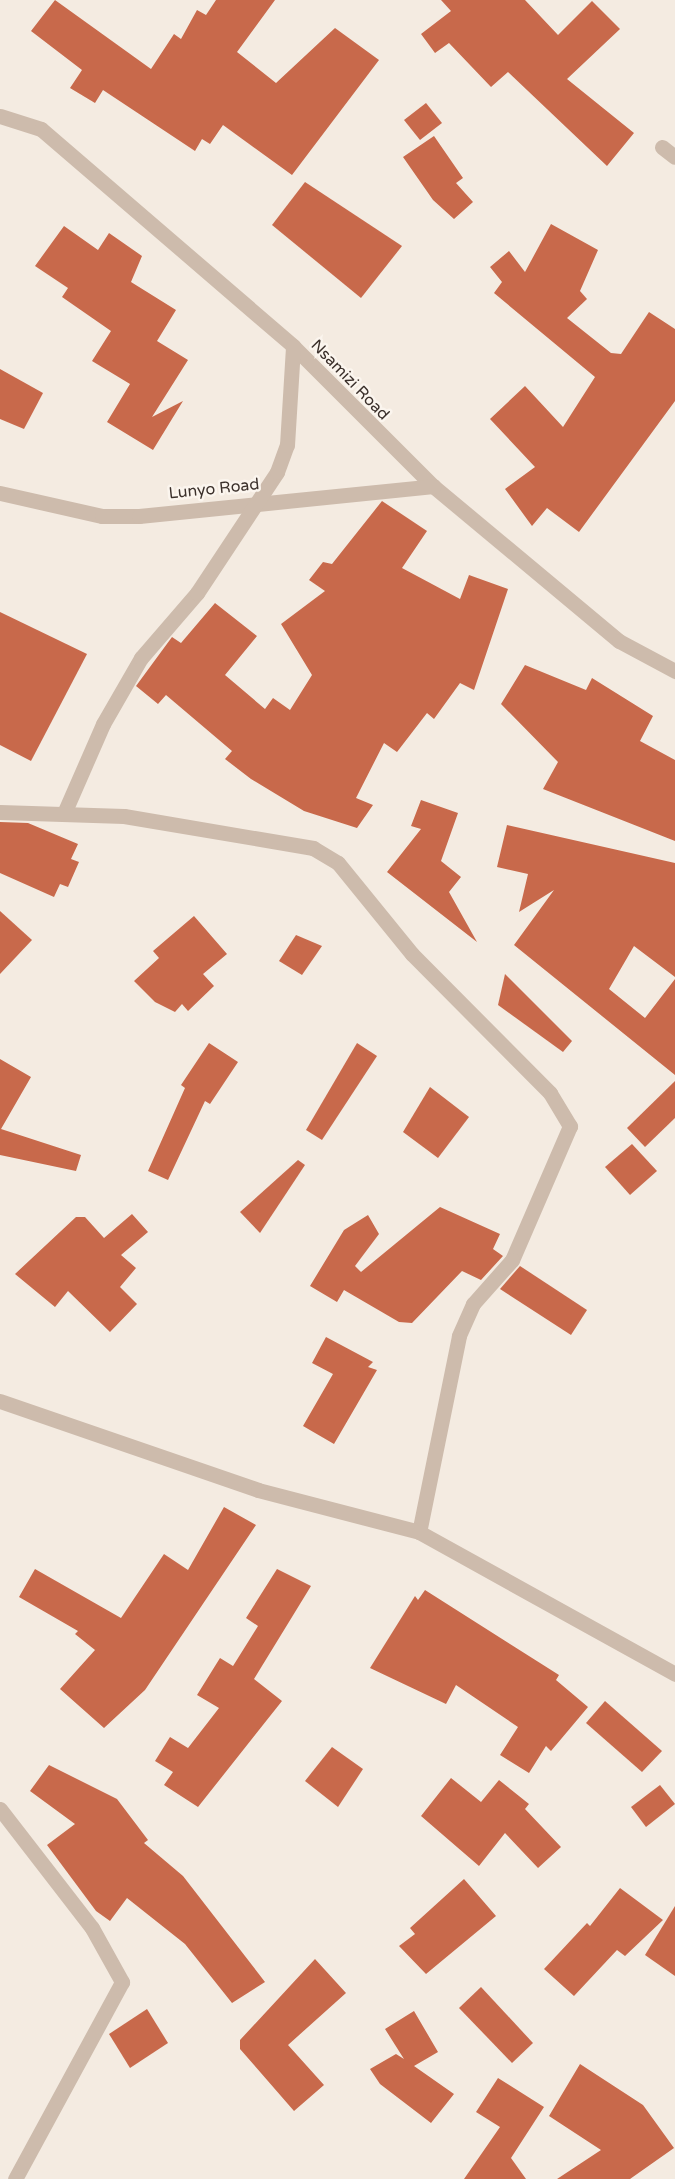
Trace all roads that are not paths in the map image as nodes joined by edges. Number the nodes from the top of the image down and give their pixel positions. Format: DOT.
graph roads {
  1 [pos="0,116"];
  2 [pos="662,147"];
  3 [pos="675,157"];
  4 [pos="293,346"];
  5 [pos="433,486"];
  6 [pos="0,493"];
  7 [pos="258,502"];
  8 [pos="675,671"];
  9 [pos="65,811"];
  10 [pos="0,812"];
  11 [pos="0,1401"];
  12 [pos="419,1532"];
  13 [pos="675,1674"];
  14 [pos="0,1809"];
  15 [pos="15,2179"];
  1 -- 4 [label="street, Nsamizi Road"];
  2 -- 3 [label="street"];
  4 -- 5 [label="street, Nsamizi Road"];
  4 -- 7 [label="street"];
  5 -- 7 [label="street, Lunyo Road"];
  5 -- 8 [label="street, Nsamizi Road"];
  6 -- 7 [label="street, Lunyo Road"];
  7 -- 9 [label="street"];
  9 -- 10 [label="street"];
  9 -- 12 [label="street"];
  11 -- 12 [label="street"];
  12 -- 13 [label="street"];
  14 -- 15 [label="street"];
}
